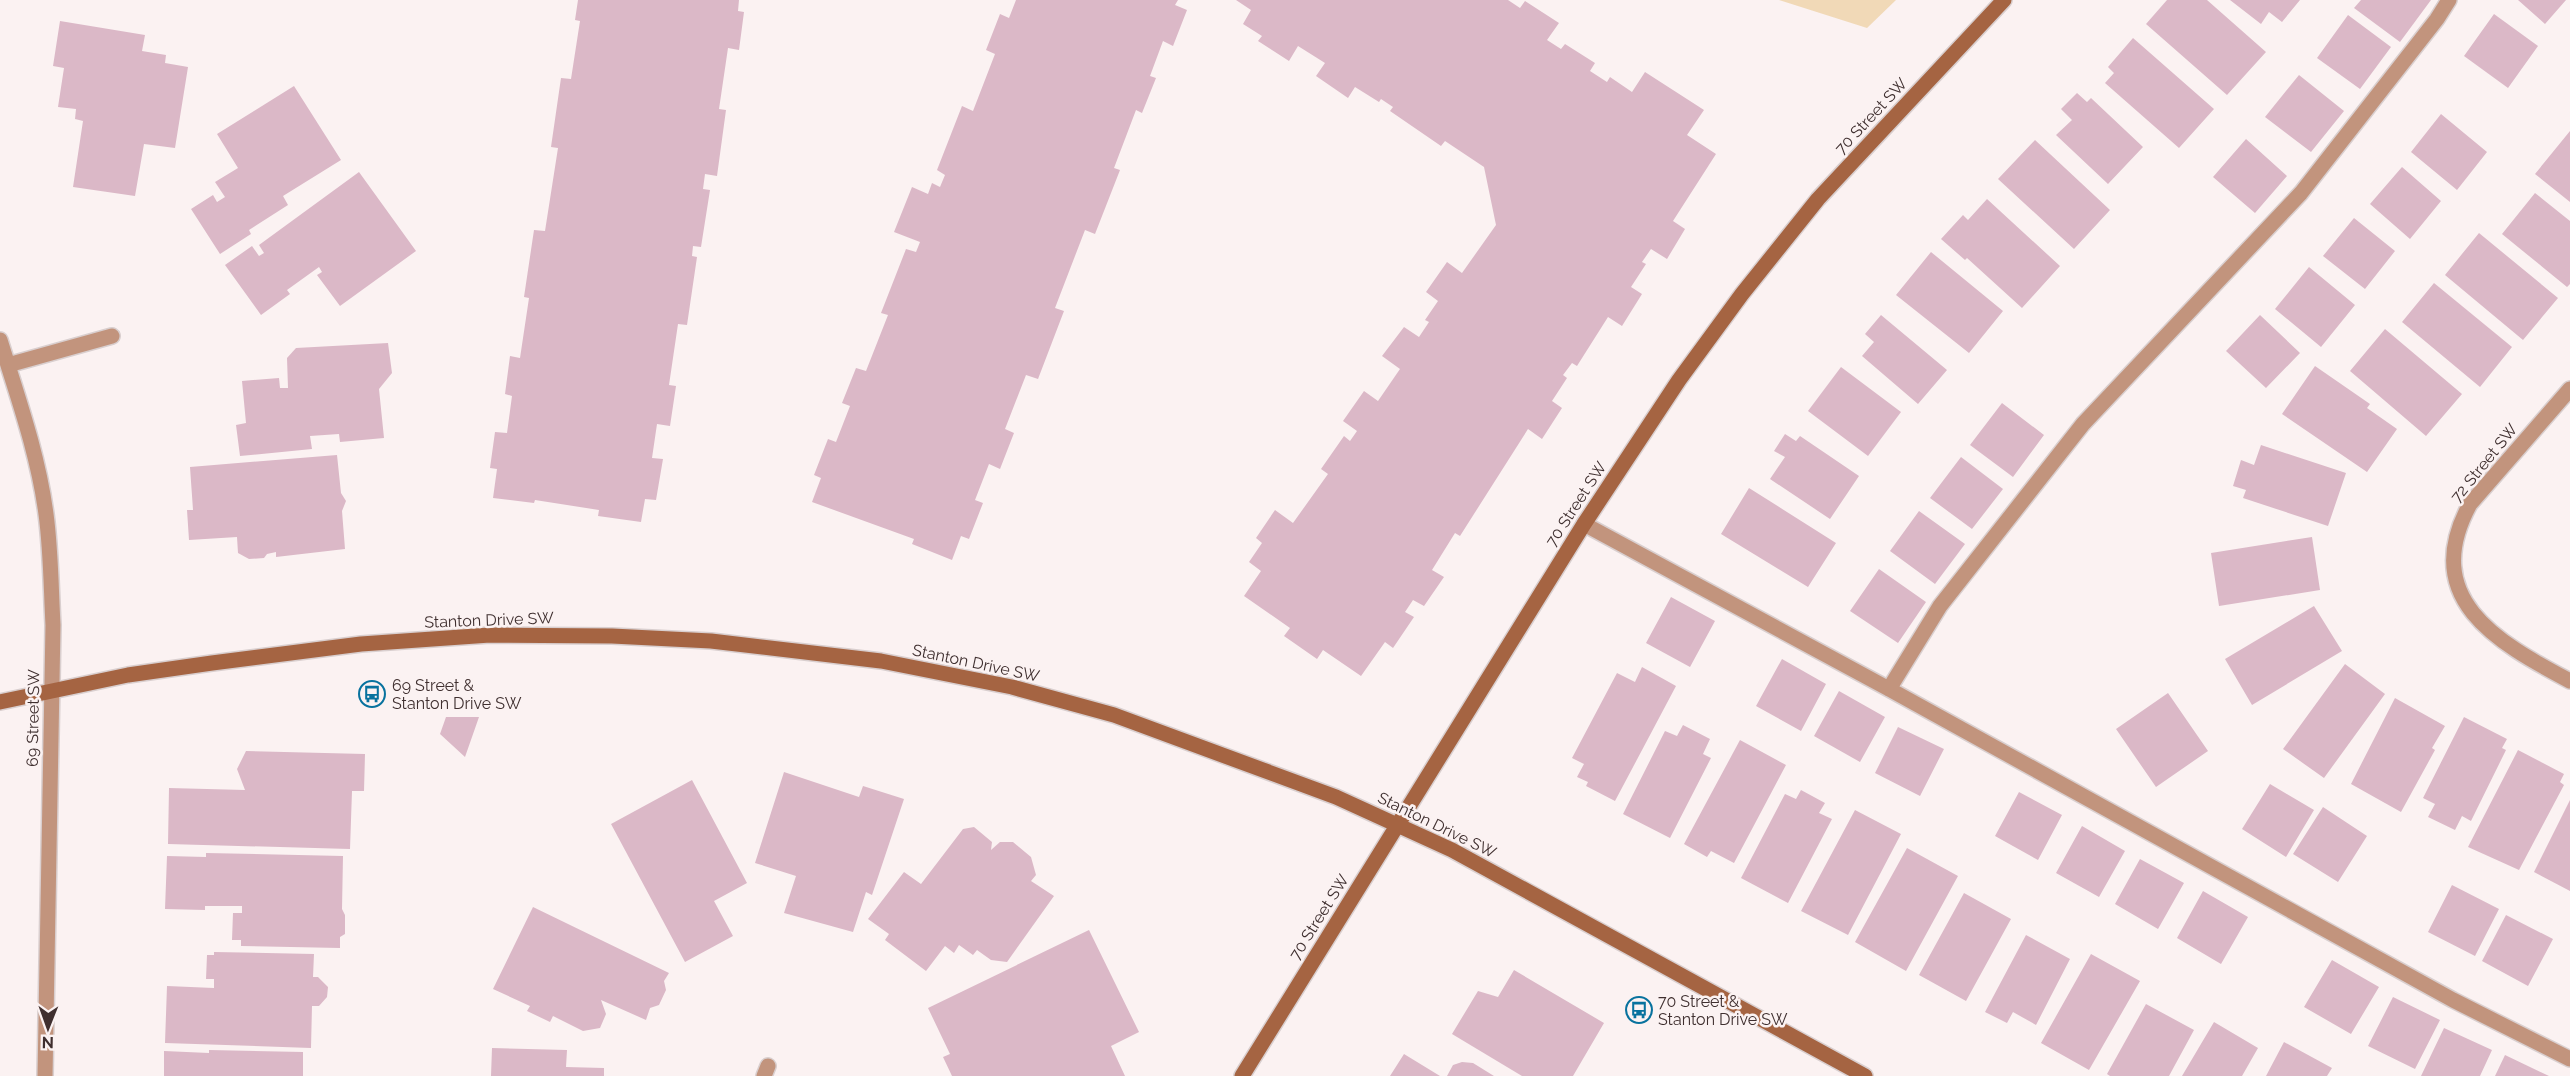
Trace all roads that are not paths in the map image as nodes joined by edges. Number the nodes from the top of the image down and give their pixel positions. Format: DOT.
graph roads {
  1 [pos="2004,0"];
  2 [pos="2449,0"];
  3 [pos="112,336"];
  4 [pos="0,340"];
  5 [pos="8,365"];
  6 [pos="2570,389"];
  7 [pos="1584,524"];
  8 [pos="2570,681"];
  9 [pos="1889,689"];
  10 [pos="51,690"];
  11 [pos="0,702"];
  12 [pos="1398,824"];
  13 [pos="2570,1059"];
  14 [pos="45,1076"];
  15 [pos="1242,1076"];
  16 [pos="1865,1076"];
  1 -- 7 [label="street, 70 Street SW"];
  2 -- 9 [label="street"];
  3 -- 5 [label="street"];
  4 -- 5 [label="street, 69 Street SW"];
  5 -- 10 [label="street, 69 Street SW"];
  6 -- 8 [label="street, 72 Street SW"];
  7 -- 9 [label="street"];
  7 -- 12 [label="street, 70 Street SW"];
  9 -- 13 [label="street"];
  10 -- 11 [label="street, Stanton Drive SW"];
  10 -- 12 [label="street, Stanton Drive SW"];
  10 -- 14 [label="street, 69 Street SW"];
  12 -- 15 [label="street, 70 Street SW"];
  12 -- 16 [label="street, Stanton Drive SW"];
}
